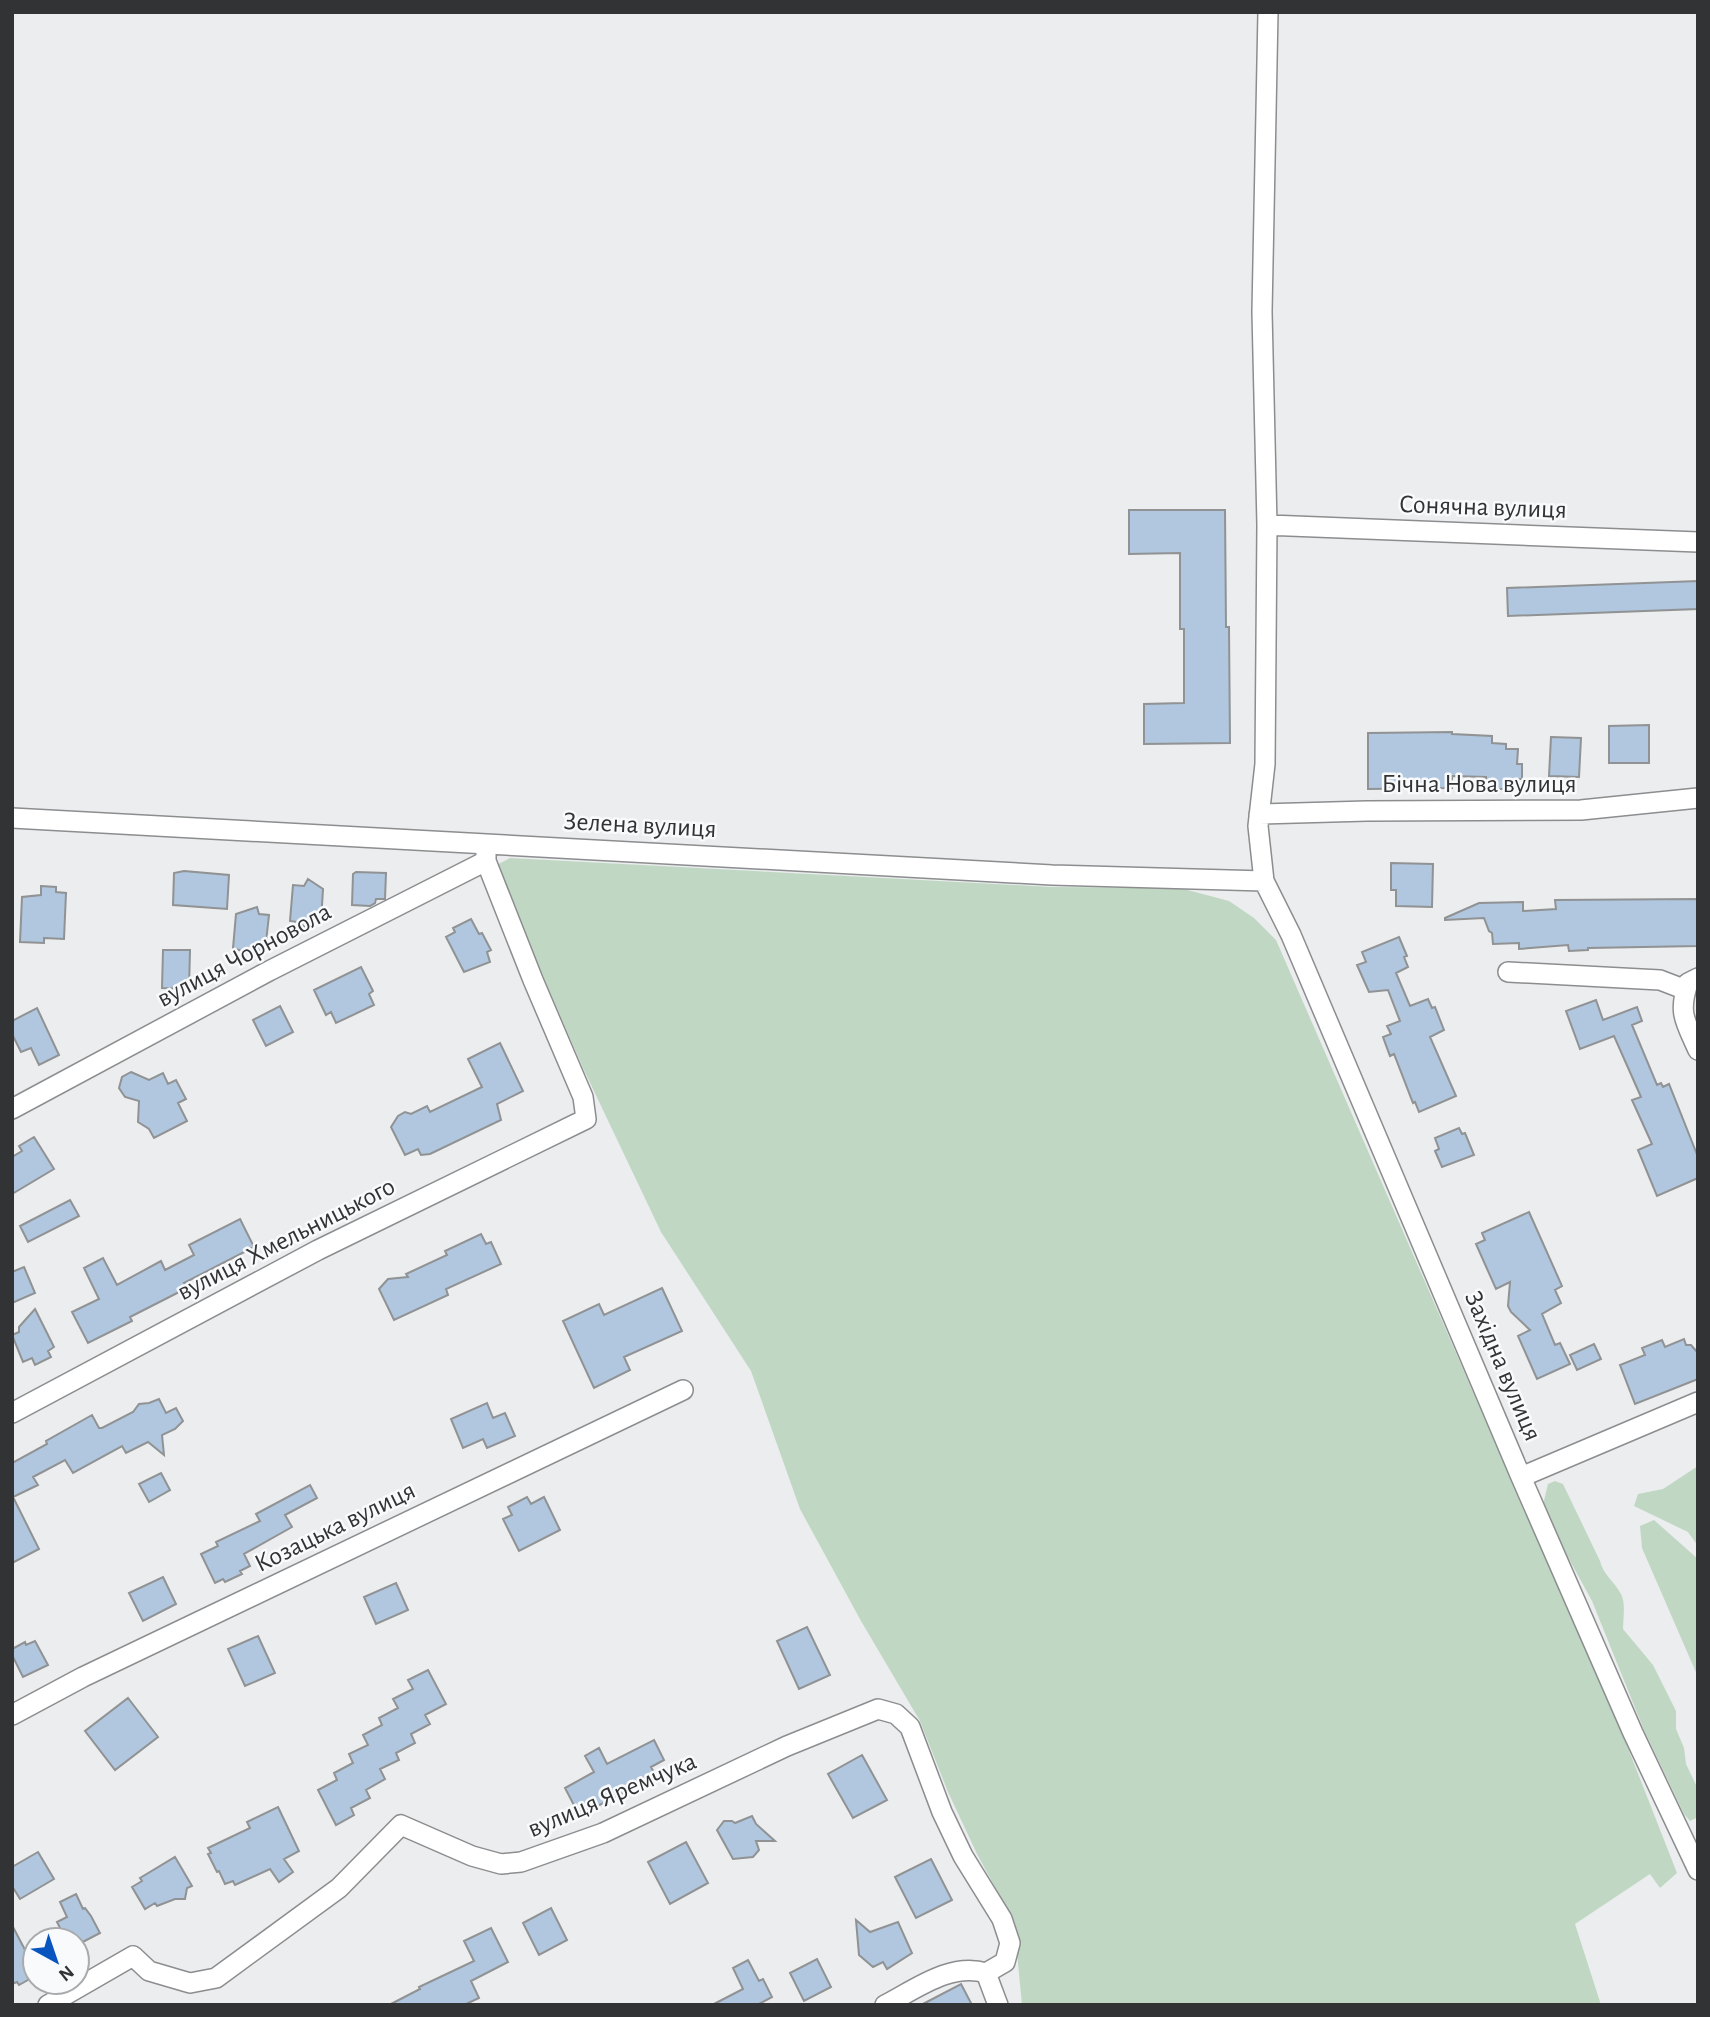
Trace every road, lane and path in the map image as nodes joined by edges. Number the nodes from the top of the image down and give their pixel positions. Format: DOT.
graph roads {
  1 [pos="1268,12"];
  2 [pos="1267,525"];
  3 [pos="1698,542"];
  4 [pos="1698,798"];
  5 [pos="1259,814"];
  6 [pos="12,818"];
  7 [pos="486,852"];
  8 [pos="1264,881"];
  9 [pos="1508,972"];
  10 [pos="1692,984"];
  11 [pos="1698,1050"];
  12 [pos="12,1109"];
  13 [pos="683,1390"];
  14 [pos="1698,1402"];
  15 [pos="12,1413"];
  16 [pos="1521,1477"];
  17 [pos="12,1715"];
  18 [pos="1698,1870"];
  19 [pos="986,1973"];
  20 [pos="48,2005"];
  21 [pos="885,2005"];
  22 [pos="998,2005"];
  1 -- 2 [label="street, Західна вулиця"];
  2 -- 3 [label="street, Сонячна вулиця"];
  2 -- 5 [label="street, Західна вулиця"];
  4 -- 5 [label="street, Бічна Нова вулиця"];
  5 -- 8 [label="street, Західна вулиця"];
  6 -- 7 [label="street, Зелена вулиця"];
  7 -- 8 [label="street, Зелена вулиця"];
  7 -- 12 [label="street, вулиця Чорновола"];
  7 -- 15 [label="street, вулиця Хмельницького"];
  8 -- 16 [label="street, Західна вулиця"];
  9 -- 10 [label="street"];
  10 -- 11 [label="street"];
  13 -- 17 [label="street, Козацька вулиця"];
  14 -- 16 [label="street"];
  16 -- 18 [label="street, Західна вулиця"];
  19 -- 20 [label="street, вулиця Яремчука"];
  19 -- 21 [label="street"];
  19 -- 22 [label="street"];
}
